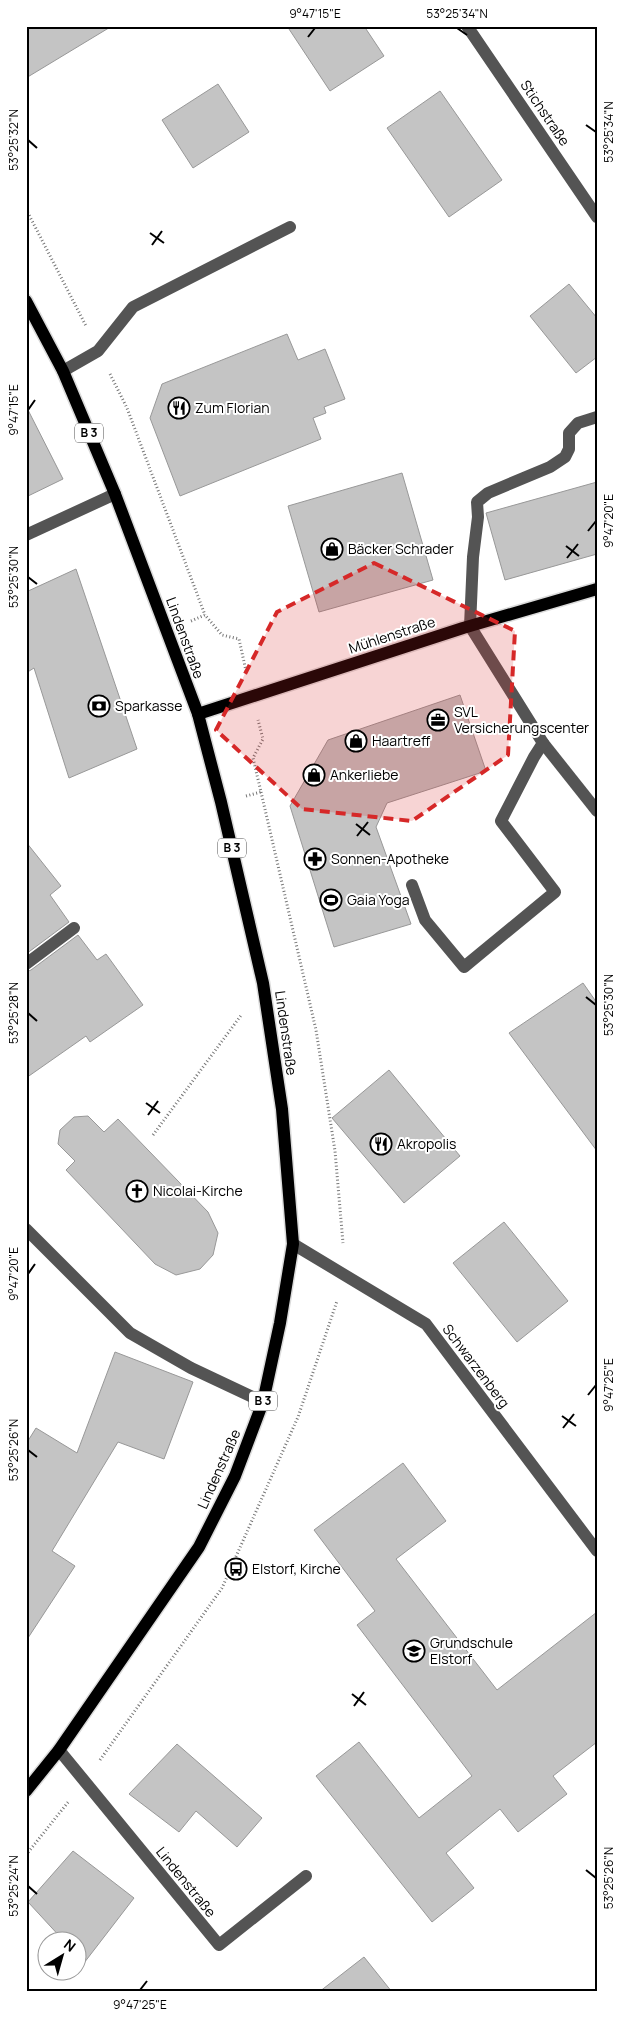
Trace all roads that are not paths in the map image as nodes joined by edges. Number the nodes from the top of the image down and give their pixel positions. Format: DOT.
graph roads {
  1 [pos="467,26"];
  2 [pos="597,216"];
  3 [pos="290,228"];
  4 [pos="26,301"];
  5 [pos="63,371"];
  6 [pos="597,417"];
  7 [pos="114,494"];
  8 [pos="26,534"];
  9 [pos="597,590"];
  10 [pos="470,626"];
  11 [pos="198,714"];
  12 [pos="543,743"];
  13 [pos="597,811"];
  14 [pos="412,886"];
  15 [pos="74,928"];
  16 [pos="26,964"];
  17 [pos="26,1229"];
  18 [pos="292,1244"];
  19 [pos="263,1402"];
  20 [pos="597,1551"];
  21 [pos="59,1750"];
  22 [pos="26,1791"];
  23 [pos="306,1876"];
  1 -- 2 [label="street, Stichstraße"];
  3 -- 5 [label="street"];
  4 -- 5 [label="main road, Lindenstraße / B 3"];
  5 -- 7 [label="main road, Lindenstraße / B 3"];
  6 -- 10 [label="street"];
  7 -- 8 [label="street"];
  7 -- 11 [label="main road, Lindenstraße / B 3"];
  9 -- 10 [label="main road, Mühlenstraße"];
  10 -- 11 [label="main road, Mühlenstraße"];
  10 -- 12 [label="street"];
  11 -- 18 [label="main road, Lindenstraße / B 3"];
  12 -- 13 [label="street"];
  12 -- 14 [label="street"];
  15 -- 16 [label="street"];
  17 -- 19 [label="street"];
  18 -- 19 [label="main road, Lindenstraße / B 3"];
  18 -- 20 [label="street, Schwarzenberg"];
  19 -- 21 [label="main road, Lindenstraße / B 3"];
  21 -- 22 [label="main road, Lindenstraße / B 3"];
  21 -- 23 [label="street, Lindenstraße"];
}
